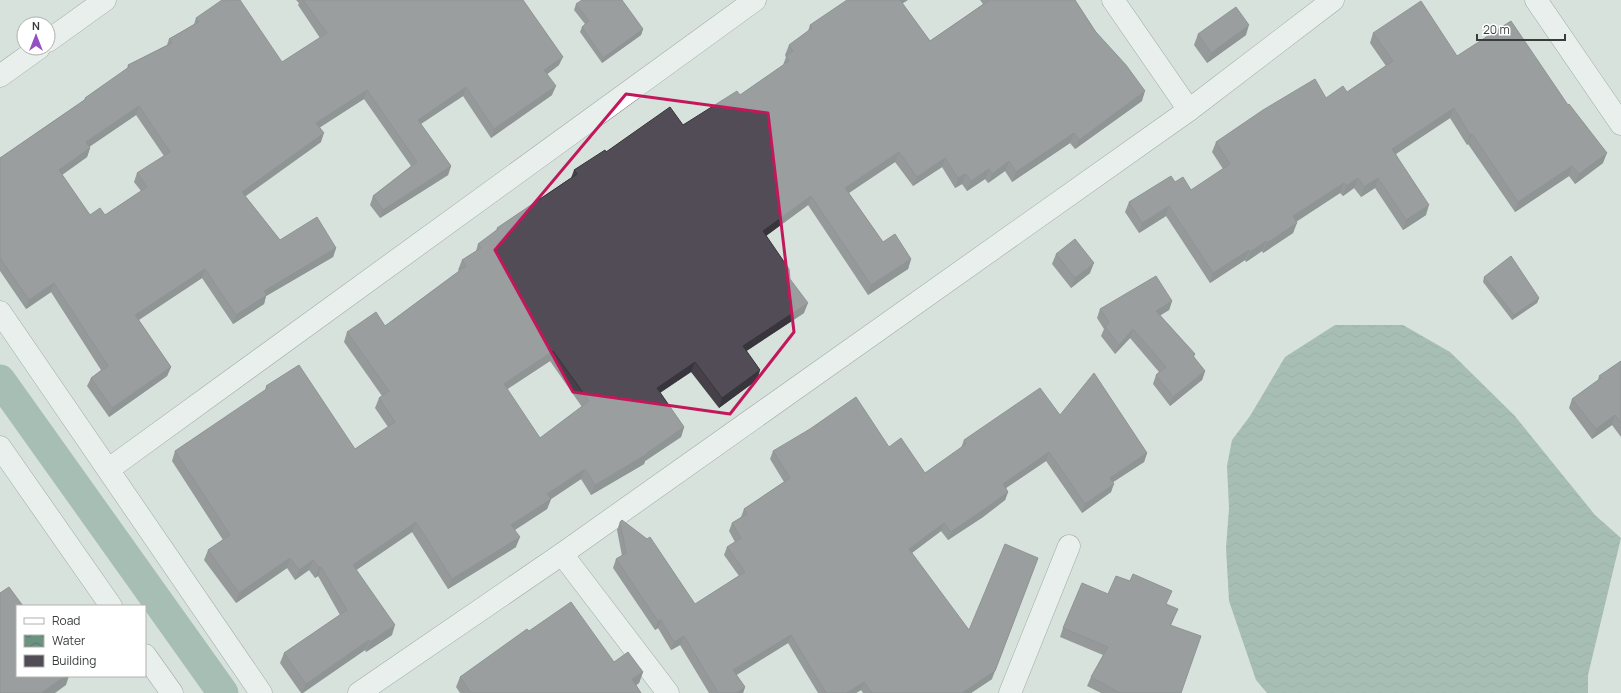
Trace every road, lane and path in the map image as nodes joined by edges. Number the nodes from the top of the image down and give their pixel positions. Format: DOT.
graph roads {
  1 [pos="105,0"];
  2 [pos="755,0"];
  3 [pos="1114,0"];
  4 [pos="1333,0"];
  5 [pos="1536,0"];
  6 [pos="56,35"];
  7 [pos="28,56"];
  8 [pos="0,76"];
  9 [pos="1189,110"];
  10 [pos="1621,124"];
  11 [pos="0,312"];
  12 [pos="0,447"];
  13 [pos="109,470"];
  14 [pos="1069,546"];
  15 [pos="562,554"];
  16 [pos="110,605"];
  17 [pos="146,655"];
  18 [pos="172,693"];
  19 [pos="261,693"];
  20 [pos="359,693"];
  21 [pos="668,693"];
  22 [pos="1010,693"];
  1 -- 6 [label="street"];
  2 -- 13 [label="street"];
  3 -- 9 [label="street"];
  4 -- 9 [label="street"];
  5 -- 10 [label="street"];
  7 -- 8 [label="street"];
  9 -- 15 [label="street"];
  11 -- 13 [label="street"];
  12 -- 16 [label="street"];
  13 -- 19 [label="street"];
  14 -- 22 [label="street"];
  15 -- 20 [label="street"];
  15 -- 21 [label="street"];
  17 -- 18 [label="street"];
}
